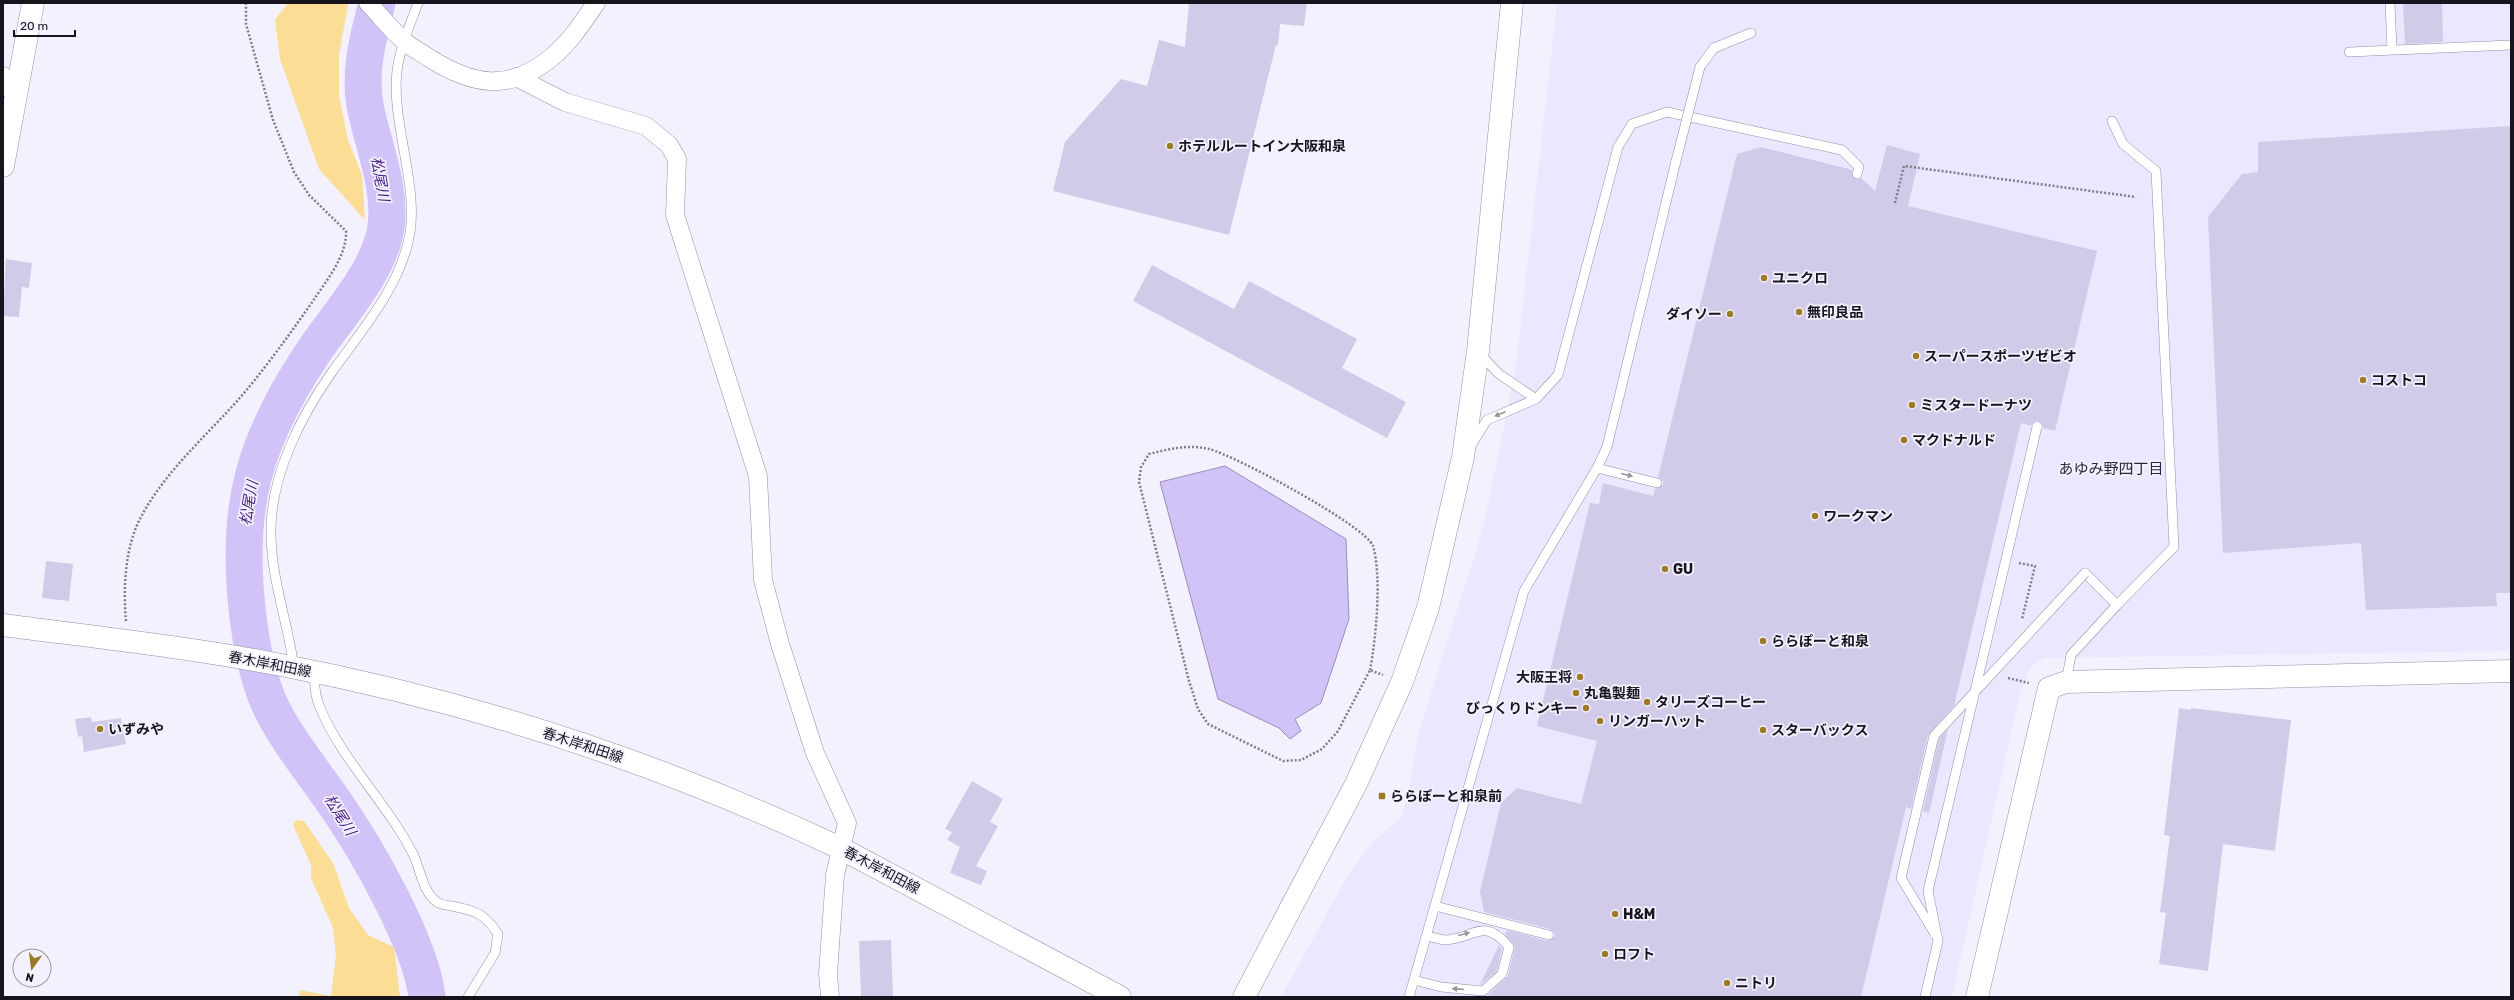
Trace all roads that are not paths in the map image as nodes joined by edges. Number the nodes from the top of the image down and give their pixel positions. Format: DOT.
graph roads {
  1 [pos="33,3"];
  2 [pos="368,3"];
  3 [pos="418,3"];
  4 [pos="596,3"];
  5 [pos="1512,3"];
  6 [pos="2390,3"];
  7 [pos="1751,33"];
  8 [pos="404,41"];
  9 [pos="2511,45"];
  10 [pos="2392,50"];
  11 [pos="2349,52"];
  12 [pos="3,76"];
  13 [pos="516,77"];
  14 [pos="16,93"];
  15 [pos="2112,121"];
  16 [pos="3,166"];
  17 [pos="1857,174"];
  18 [pos="1478,351"];
  19 [pos="1536,399"];
  20 [pos="2037,427"];
  21 [pos="1463,457"];
  22 [pos="1597,468"];
  23 [pos="1657,482"];
  24 [pos="2117,605"];
  25 [pos="3,625"];
  26 [pos="296,668"];
  27 [pos="2511,671"];
  28 [pos="2066,682"];
  29 [pos="842,849"];
  30 [pos="1435,906"];
  31 [pos="1549,935"];
  32 [pos="1426,936"];
  33 [pos="1938,941"];
  34 [pos="1414,980"];
  35 [pos="468,997"];
  36 [pos="830,997"];
  37 [pos="1120,997"];
  38 [pos="1244,997"];
  39 [pos="1409,997"];
  40 [pos="1925,997"];
  41 [pos="1977,997"];
  1 -- 14 [label="street"];
  2 -- 8 [label="street"];
  3 -- 8 [label="lane"];
  4 -- 13 [label="street"];
  5 -- 18 [label="street"];
  6 -- 10 [label="lane"];
  7 -- 22 [label="lane, bridge"];
  8 -- 13 [label="street"];
  8 -- 26 [label="lane"];
  9 -- 10 [label="lane"];
  10 -- 11 [label="lane"];
  12 -- 14 [label="street"];
  13 -- 29 [label="street"];
  14 -- 16 [label="street"];
  15 -- 24 [label="lane"];
  17 -- 19 [label="lane"];
  18 -- 19 [label="lane"];
  18 -- 21 [label="street"];
  19 -- 21 [label="lane, one-way"];
  20 -- 33 [label="lane, bridge"];
  21 -- 38 [label="street"];
  22 -- 23 [label="lane, one-way"];
  22 -- 30 [label="lane"];
  24 -- 28 [label="lane"];
  24 -- 33 [label="lane, bridge"];
  25 -- 26 [label="street, 春木岸和田線"];
  26 -- 29 [label="street, 春木岸和田線"];
  26 -- 35 [label="lane"];
  27 -- 28 [label="street"];
  28 -- 41 [label="street"];
  29 -- 36 [label="street"];
  29 -- 37 [label="street, 春木岸和田線"];
  30 -- 31 [label="lane"];
  30 -- 32 [label="lane"];
  32 -- 34 [label="lane"];
  32 -- 34 [label="lane, one-way"];
  33 -- 40 [label="lane, bridge"];
  34 -- 39 [label="lane"];
}
